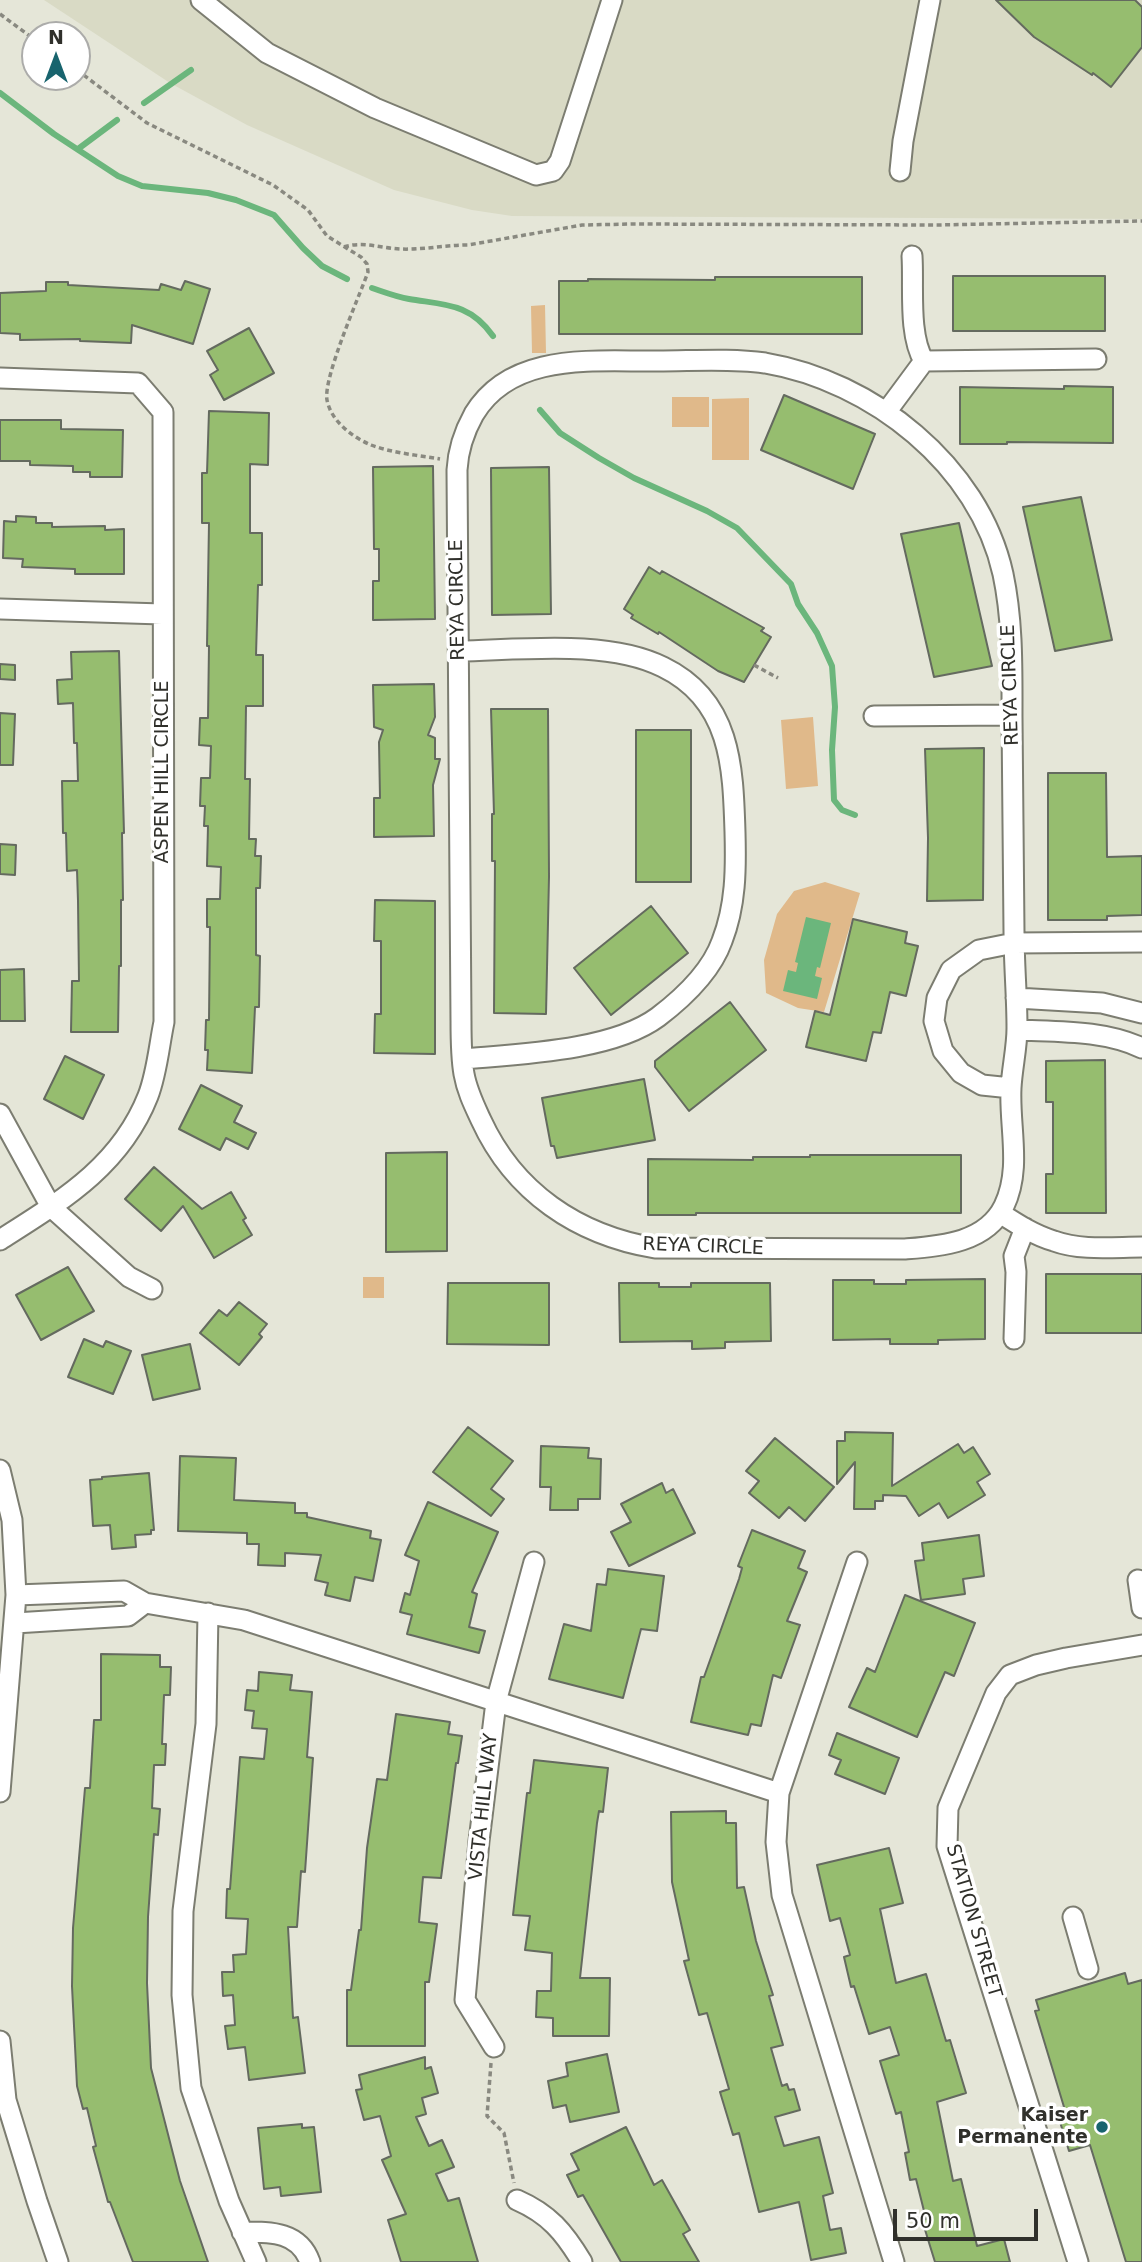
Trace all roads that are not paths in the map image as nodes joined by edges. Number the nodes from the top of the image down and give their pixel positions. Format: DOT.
graph roads {
  1 [pos="612,0"];
  2 [pos="930,0"];
  3 [pos="204,1"];
  4 [pos="900,172"];
  5 [pos="912,256"];
  6 [pos="1096,359"];
  7 [pos="925,361"];
  8 [pos="0,378"];
  9 [pos="887,411"];
  10 [pos="0,609"];
  11 [pos="162,614"];
  12 [pos="458,651"];
  13 [pos="1012,715"];
  14 [pos="874,716"];
  15 [pos="1142,942"];
  16 [pos="1014,943"];
  17 [pos="1016,998"];
  18 [pos="1142,1013"];
  19 [pos="1017,1030"];
  20 [pos="1142,1048"];
  21 [pos="463,1059"];
  22 [pos="1011,1088"];
  23 [pos="0,1114"];
  24 [pos="51,1207"];
  25 [pos="1000,1213"];
  26 [pos="1025,1228"];
  27 [pos="1142,1230"];
  28 [pos="0,1240"];
  29 [pos="1142,1247"];
  30 [pos="152,1289"];
  31 [pos="1014,1339"];
  32 [pos="0,1470"];
  33 [pos="534,1562"];
  34 [pos="857,1562"];
  35 [pos="1138,1580"];
  36 [pos="16,1595"];
  37 [pos="145,1602"];
  38 [pos="1142,1608"];
  39 [pos="208,1613"];
  40 [pos="15,1623"];
  41 [pos="1142,1645"];
  42 [pos="496,1702"];
  43 [pos="0,1792"];
  44 [pos="779,1793"];
  45 [pos="1073,1917"];
  46 [pos="1088,1969"];
  47 [pos="0,2041"];
  48 [pos="494,2047"];
  49 [pos="1,2064"];
  50 [pos="3,2101"];
  51 [pos="517,2200"];
  52 [pos="242,2232"];
  53 [pos="58,2262"];
  54 [pos="256,2262"];
  55 [pos="310,2262"];
  56 [pos="582,2262"];
  57 [pos="894,2262"];
  58 [pos="1078,2262"];
  1 -- 3 [label="street"];
  2 -- 4 [label="street"];
  5 -- 7 [label="street"];
  6 -- 7 [label="street"];
  7 -- 9 [label="street"];
  8 -- 11 [label="street, ASPEN HILL CIRCLE"];
  9 -- 12 [label="street, REYA CIRCLE"];
  9 -- 13 [label="street, REYA CIRCLE"];
  10 -- 11 [label="street"];
  11 -- 24 [label="street, ASPEN HILL CIRCLE"];
  12 -- 21 [label="street, REYA CIRCLE"];
  12 -- 21 [label="street"];
  13 -- 14 [label="street"];
  13 -- 16 [label="street, REYA CIRCLE"];
  15 -- 16 [label="street"];
  16 -- 17 [label="street, REYA CIRCLE"];
  16 -- 22 [label="street"];
  17 -- 18 [label="street"];
  17 -- 19 [label="street, REYA CIRCLE"];
  19 -- 20 [label="street"];
  19 -- 22 [label="street, REYA CIRCLE"];
  21 -- 25 [label="street, REYA CIRCLE"];
  22 -- 25 [label="street, REYA CIRCLE"];
  23 -- 24 [label="street"];
  24 -- 28 [label="street, ASPEN HILL CIRCLE"];
  24 -- 30 [label="street"];
  25 -- 26 [label="street"];
  26 -- 29 [label="street"];
  26 -- 31 [label="street"];
  27 -- 29 [label="street"];
  32 -- 36 [label="street"];
  33 -- 42 [label="street, VISTA HILL WAY"];
  34 -- 44 [label="street"];
  35 -- 38 [label="street"];
  36 -- 37 [label="street"];
  36 -- 40 [label="street"];
  37 -- 39 [label="street"];
  37 -- 40 [label="street"];
  39 -- 42 [label="street"];
  39 -- 52 [label="street"];
  40 -- 43 [label="street"];
  41 -- 58 [label="street, STATION STREET"];
  42 -- 44 [label="street"];
  42 -- 48 [label="street, VISTA HILL WAY"];
  44 -- 57 [label="street"];
  45 -- 46 [label="street"];
  47 -- 49 [label="street"];
  49 -- 50 [label="street"];
  50 -- 53 [label="street"];
  51 -- 56 [label="street"];
  52 -- 54 [label="street"];
  52 -- 55 [label="street"];
}
